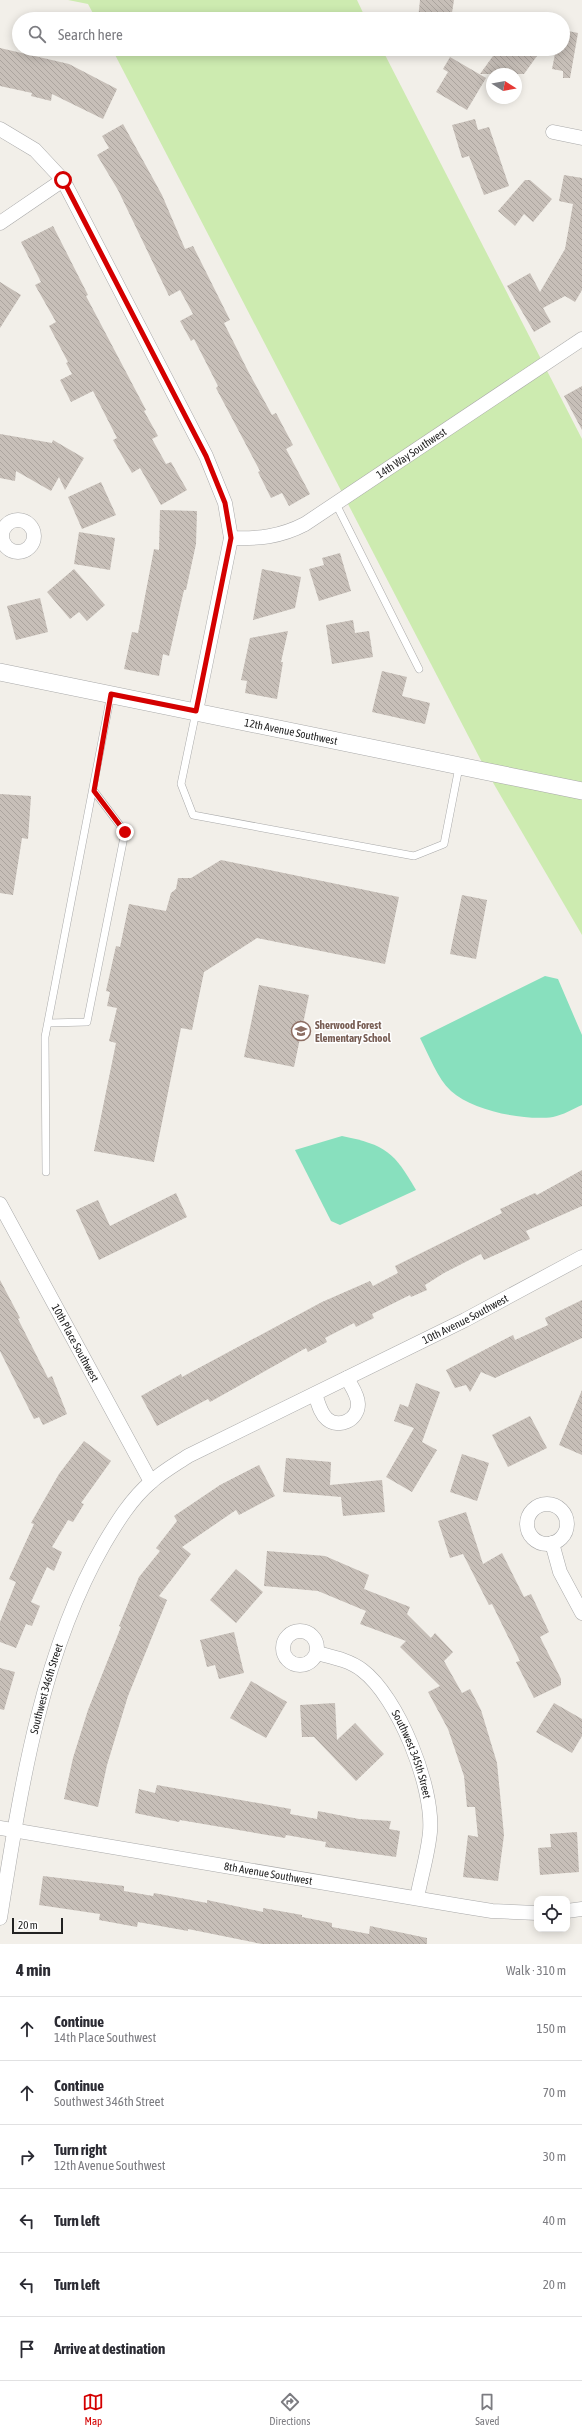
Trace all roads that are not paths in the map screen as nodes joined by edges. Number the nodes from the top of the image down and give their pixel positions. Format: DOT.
graph roads {
  1 [pos="0,129"];
  2 [pos="553,132"];
  3 [pos="582,138"];
  4 [pos="63,180"];
  5 [pos="0,223"];
  6 [pos="582,339"];
  7 [pos="336,504"];
  8 [pos="231,538"];
  9 [pos="419,669"];
  10 [pos="0,672"];
  11 [pos="111,694"];
  12 [pos="196,711"];
  13 [pos="458,767"];
  14 [pos="94,791"];
  15 [pos="582,791"];
  16 [pos="49,1023"];
  17 [pos="46,1172"];
  18 [pos="0,1204"];
  19 [pos="582,1257"];
  20 [pos="347,1378"];
  21 [pos="315,1394"];
  22 [pos="151,1482"];
  23 [pos="552,1544"];
  24 [pos="582,1613"];
  25 [pos="317,1653"];
  26 [pos="0,1828"];
  27 [pos="14,1830"];
  28 [pos="417,1898"];
  29 [pos="582,1909"];
  30 [pos="570,1911"];
  31 [pos="534,1913"];
  32 [pos="0,1918"];
  1 -- 4 [label="street"];
  2 -- 3 [label="street"];
  4 -- 5 [label="street"];
  4 -- 8 [label="street"];
  6 -- 7 [label="street, 14th Way Southwest"];
  7 -- 8 [label="street, 14th Way Southwest"];
  7 -- 9 [label="lane"];
  8 -- 12 [label="street"];
  10 -- 11 [label="street, 12th Avenue Southwest"];
  11 -- 12 [label="street, 12th Avenue Southwest"];
  11 -- 14 [label="lane"];
  12 -- 13 [label="street, 12th Avenue Southwest"];
  12 -- 13 [label="lane"];
  13 -- 15 [label="street, 12th Avenue Southwest"];
  14 -- 16 [label="lane"];
  14 -- 16 [label="lane"];
  16 -- 17 [label="lane"];
  18 -- 22 [label="street, 10th Place Southwest"];
  19 -- 20 [label="street, 10th Avenue Southwest"];
  20 -- 21 [label="street, 10th Avenue Southwest"];
  20 -- 21 [label="street"];
  21 -- 22 [label="street, 10th Avenue Southwest"];
  22 -- 27 [label="street, Southwest 346th Street"];
  23 -- 24 [label="street"];
  25 -- 28 [label="street, Southwest 345th Street"];
  26 -- 27 [label="street, 8th Avenue Southwest"];
  27 -- 28 [label="street, 8th Avenue Southwest"];
  27 -- 32 [label="street, Southwest 346th Street"];
  28 -- 31 [label="street, 8th Avenue Southwest"];
  29 -- 30 [label="street"];
}
